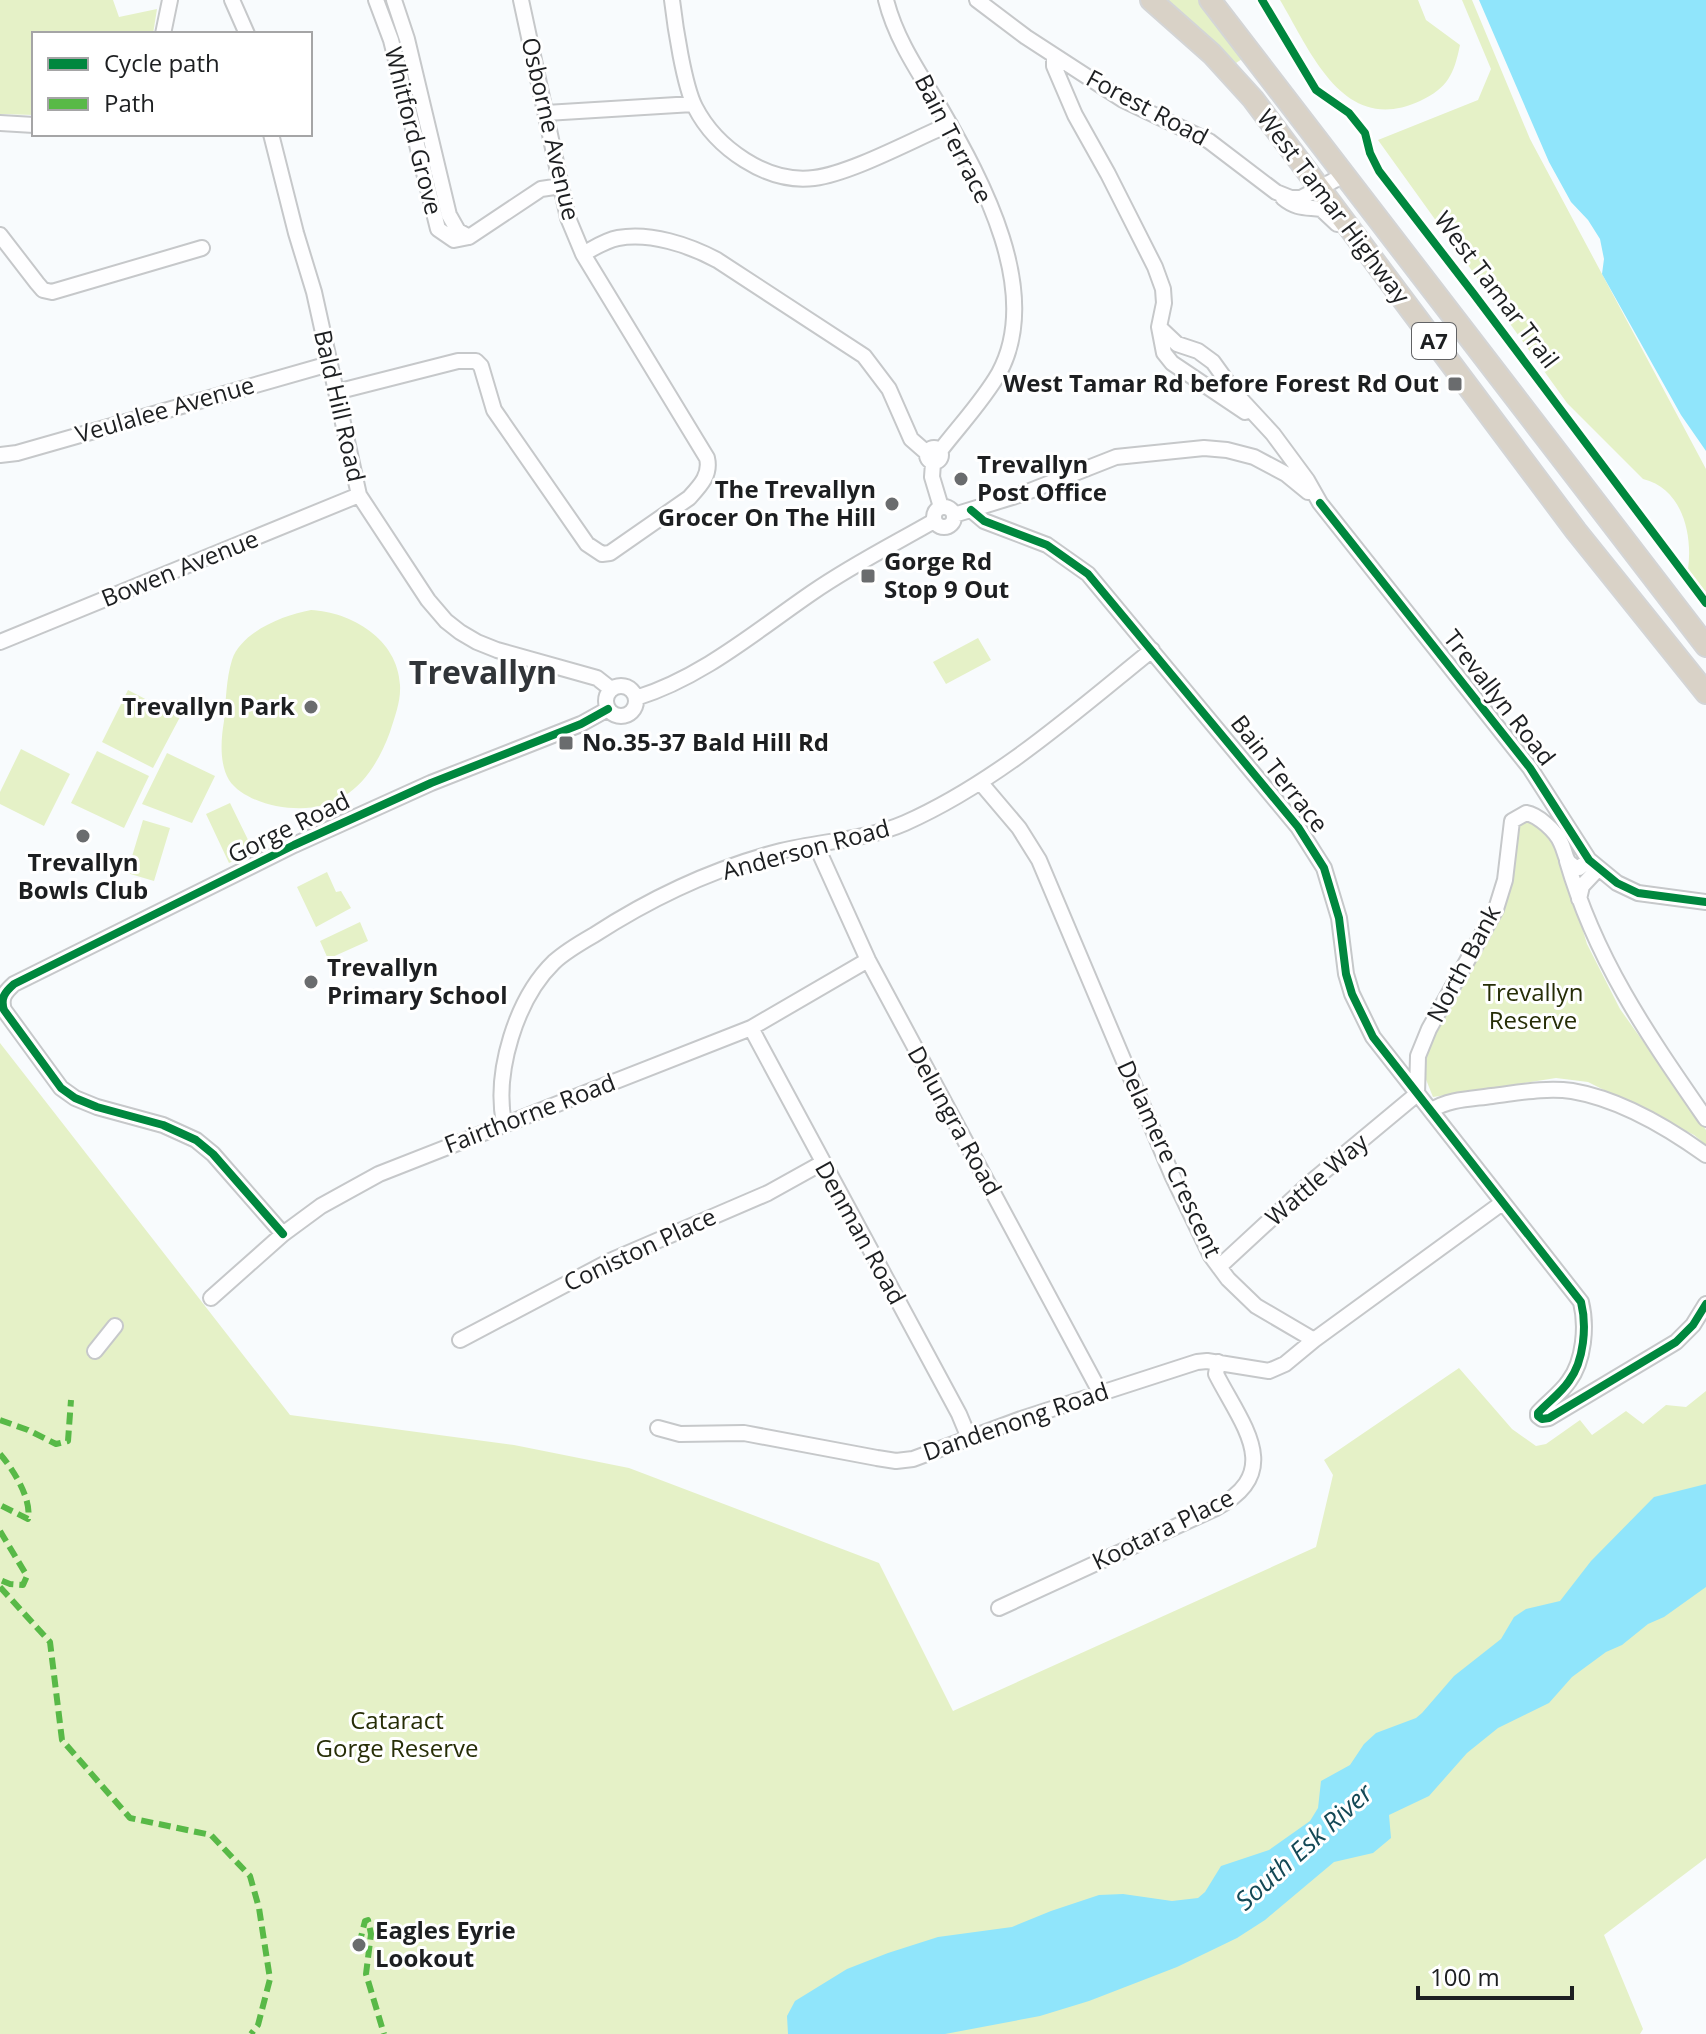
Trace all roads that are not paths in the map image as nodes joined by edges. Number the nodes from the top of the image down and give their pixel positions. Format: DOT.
graph roads {
  1 [pos="170,0"];
  2 [pos="232,0"];
  3 [pos="376,0"];
  4 [pos="394,0"];
  5 [pos="521,0"];
  6 [pos="672,0"];
  7 [pos="886,0"];
  8 [pos="977,0"];
  9 [pos="1151,0"];
  10 [pos="1210,0"];
  11 [pos="163,32"];
  12 [pos="246,32"];
  13 [pos="1054,56"];
  14 [pos="693,104"];
  15 [pos="546,113"];
  16 [pos="0,123"];
  17 [pos="950,124"];
  18 [pos="32,125"];
  19 [pos="272,136"];
  20 [pos="1344,175"];
  21 [pos="561,186"];
  22 [pos="1321,189"];
  23 [pos="1276,192"];
  24 [pos="0,235"];
  25 [pos="469,237"];
  26 [pos="202,248"];
  27 [pos="583,254"];
  28 [pos="1393,286"];
  29 [pos="1159,327"];
  30 [pos="329,364"];
  31 [pos="336,392"];
  32 [pos="1257,418"];
  33 [pos="0,455"];
  34 [pos="933,456"];
  35 [pos="359,495"];
  36 [pos="1320,503"];
  37 [pos="971,510"];
  38 [pos="948,511"];
  39 [pos="0,642"];
  40 [pos="1706,646"];
  41 [pos="1152,650"];
  42 [pos="611,689"];
  43 [pos="1706,693"];
  44 [pos="636,698"];
  45 [pos="608,709"];
  46 [pos="980,782"];
  47 [pos="816,845"];
  48 [pos="1567,861"];
  49 [pos="1593,864"];
  50 [pos="1576,892"];
  51 [pos="1706,902"];
  52 [pos="868,960"];
  53 [pos="751,1028"];
  54 [pos="1418,1056"];
  55 [pos="1390,1062"];
  56 [pos="1417,1094"];
  57 [pos="1432,1110"];
  58 [pos="1706,1119"];
  59 [pos="504,1123"];
  60 [pos="1706,1155"];
  61 [pos="822,1163"];
  62 [pos="1502,1203"];
  63 [pos="283,1234"];
  64 [pos="1219,1267"];
  65 [pos="211,1298"];
  66 [pos="1706,1304"];
  67 [pos="115,1326"];
  68 [pos="460,1340"];
  69 [pos="1314,1340"];
  70 [pos="95,1351"];
  71 [pos="1218,1362"];
  72 [pos="1100,1392"];
  73 [pos="658,1428"];
  74 [pos="969,1438"];
  75 [pos="999,1608"];
  1 -- 11 [label="street"];
  2 -- 12 [label="street"];
  3 -- 25 [label="street, Whitford Grove"];
  4 -- 25 [label="street, Whitford Grove"];
  5 -- 15 [label="street, Osborne Avenue"];
  6 -- 14 [label="street"];
  7 -- 17 [label="street, Bain Terrace"];
  8 -- 13 [label="street, Forest Road"];
  9 -- 22 [label="highway, West Tamar Highway / A7"];
  10 -- 20 [label="highway, West Tamar Highway / A7"];
  13 -- 23 [label="street, Forest Road"];
  13 -- 29 [label="street, Trevallyn Road"];
  14 -- 15 [label="street"];
  14 -- 17 [label="street"];
  15 -- 21 [label="street, Osborne Avenue"];
  16 -- 18 [label="street"];
  17 -- 34 [label="street, Bain Terrace"];
  19 -- 30 [label="street, Bald Hill Road"];
  20 -- 22 [label="street"];
  20 -- 40 [label="highway, West Tamar Highway / A7"];
  21 -- 25 [label="street, Whitford Grove"];
  21 -- 27 [label="street, Osborne Avenue"];
  22 -- 23 [label="street"];
  22 -- 28 [label="highway, West Tamar Highway / A7"];
  23 -- 28 [label="street, Forest Road"];
  24 -- 26 [label="street"];
  27 -- 31 [label="street"];
  27 -- 34 [label="street, Osborne Avenue"];
  28 -- 43 [label="highway, West Tamar Highway / A7"];
  29 -- 32 [label="street, Trevallyn Road"];
  29 -- 32 [label="street, Trevallyn Road"];
  30 -- 31 [label="street, Bald Hill Road"];
  30 -- 33 [label="street, Veulalee Avenue"];
  31 -- 35 [label="street, Bald Hill Road"];
  32 -- 36 [label="street, Trevallyn Road"];
  34 -- 38 [label="street"];
  35 -- 39 [label="street, Bowen Avenue"];
  35 -- 42 [label="street, Bald Hill Road"];
  36 -- 37 [label="street"];
  36 -- 49 [label="street, Trevallyn Road"];
  37 -- 38 [label="street"];
  37 -- 41 [label="street, Bain Terrace"];
  38 -- 44 [label="street"];
  41 -- 46 [label="street, Anderson Road"];
  41 -- 55 [label="street, Bain Terrace"];
  42 -- 44 [label="street"];
  42 -- 45 [label="street"];
  44 -- 45 [label="street"];
  45 -- 63 [label="street, Gorge Road"];
  46 -- 47 [label="street, Anderson Road"];
  46 -- 64 [label="street, Delamere Crescent"];
  47 -- 52 [label="street, Delungra Road"];
  47 -- 59 [label="street, Anderson Road"];
  48 -- 49 [label="street"];
  48 -- 50 [label="street, North Bank"];
  48 -- 54 [label="street, North Bank"];
  49 -- 50 [label="street"];
  49 -- 51 [label="street, Trevallyn Road"];
  50 -- 58 [label="street, North Bank"];
  52 -- 53 [label="street, Fairthorne Road"];
  52 -- 72 [label="street, Delungra Road"];
  53 -- 59 [label="street, Fairthorne Road"];
  53 -- 61 [label="street, Denman Road"];
  54 -- 55 [label="street"];
  54 -- 56 [label="street, North Bank"];
  55 -- 56 [label="street, Bain Terrace"];
  56 -- 57 [label="street, Bain Terrace"];
  56 -- 64 [label="street, Wattle Way"];
  57 -- 60 [label="street"];
  57 -- 62 [label="street, Bain Terrace"];
  59 -- 63 [label="street, Fairthorne Road"];
  61 -- 68 [label="street, Coniston Place"];
  61 -- 74 [label="street, Denman Road"];
  62 -- 66 [label="street, Bain Terrace"];
  62 -- 69 [label="street"];
  63 -- 65 [label="street, Fairthorne Road"];
  64 -- 69 [label="street, Delamere Crescent"];
  67 -- 70 [label="street"];
  69 -- 71 [label="street, Dandenong Road"];
  71 -- 72 [label="street, Dandenong Road"];
  71 -- 75 [label="street, Kootara Place"];
  72 -- 74 [label="street, Dandenong Road"];
  73 -- 74 [label="street, Dandenong Road"];
}
